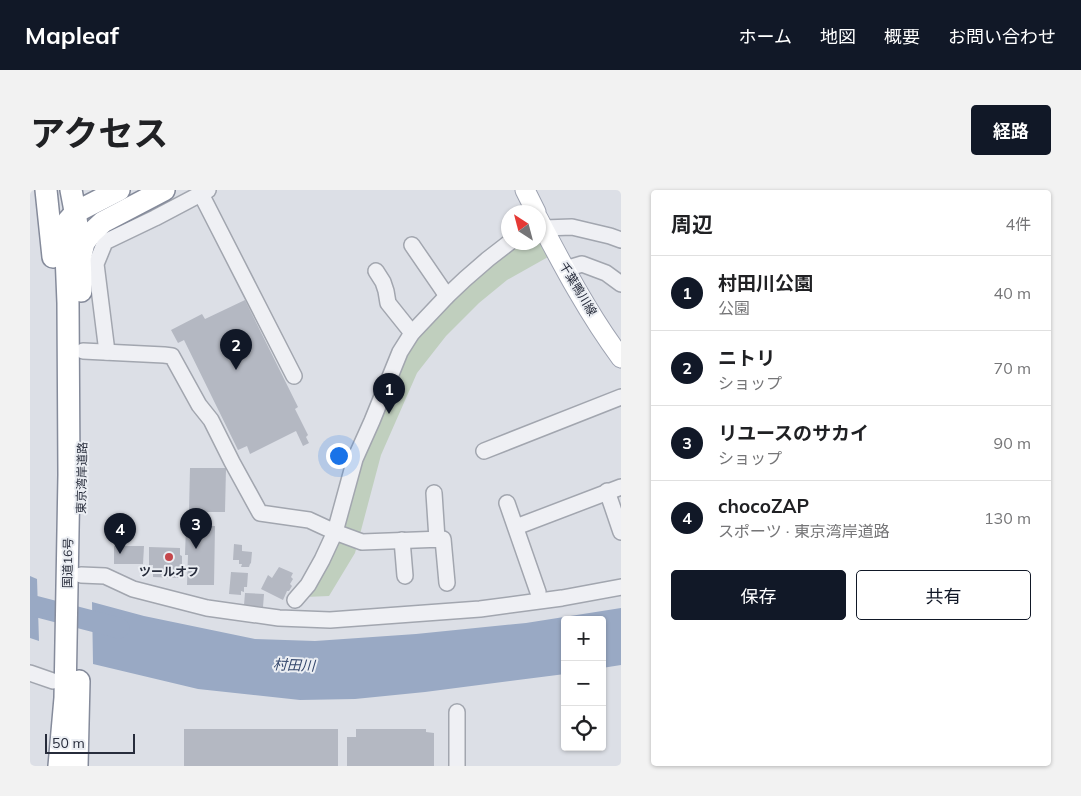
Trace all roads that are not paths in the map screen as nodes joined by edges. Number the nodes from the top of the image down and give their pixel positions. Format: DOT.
graph roads {
  1 [pos="71,190"];
  2 [pos="119,190"];
  3 [pos="145,190"];
  4 [pos="164,190"];
  5 [pos="525,190"];
  6 [pos="204,192"];
  7 [pos="47,196"];
  8 [pos="532,205"];
  9 [pos="74,217"];
  10 [pos="546,221"];
  11 [pos="546,233"];
  12 [pos="621,240"];
  13 [pos="412,246"];
  14 [pos="501,249"];
  15 [pos="81,255"];
  16 [pos="565,269"];
  17 [pos="376,271"];
  18 [pos="621,284"];
  19 [pos="448,296"];
  20 [pos="412,334"];
  21 [pos="83,351"];
  22 [pos="107,352"];
  23 [pos="621,358"];
  24 [pos="294,376"];
  25 [pos="621,397"];
  26 [pos="484,452"];
  27 [pos="614,489"];
  28 [pos="434,493"];
  29 [pos="507,503"];
  30 [pos="516,527"];
  31 [pos="335,532"];
  32 [pos="621,532"];
  33 [pos="437,539"];
  34 [pos="402,540"];
  35 [pos="405,576"];
  36 [pos="71,579"];
  37 [pos="447,582"];
  38 [pos="621,588"];
  39 [pos="538,592"];
  40 [pos="295,600"];
  41 [pos="63,672"];
  42 [pos="30,673"];
  43 [pos="457,712"];
  44 [pos="58,766"];
  45 [pos="78,766"];
  46 [pos="457,766"];
  1 -- 9 [label="highway, 東京湾岸道路"];
  2 -- 9 [label="highway"];
  3 -- 9 [label="highway"];
  4 -- 15 [label="highway"];
  5 -- 8 [label="main road, 千葉鴨川線"];
  6 -- 22 [label="street"];
  6 -- 24 [label="street"];
  7 -- 9 [label="highway"];
  7 -- 36 [label="highway, 東京湾岸道路"];
  9 -- 15 [label="highway, 東京湾岸道路"];
  9 -- 36 [label="highway, 国道16号"];
  10 -- 12 [label="street"];
  11 -- 16 [label="main road, 千葉鴨川線"];
  13 -- 19 [label="street"];
  14 -- 19 [label="street"];
  15 -- 21 [label="highway, 東京湾岸道路"];
  16 -- 18 [label="street"];
  16 -- 23 [label="main road, 千葉鴨川線"];
  17 -- 20 [label="street"];
  19 -- 20 [label="street"];
  20 -- 31 [label="street"];
  21 -- 22 [label="street"];
  21 -- 36 [label="highway, 東京湾岸道路"];
  22 -- 31 [label="street"];
  25 -- 26 [label="street"];
  27 -- 30 [label="street"];
  27 -- 32 [label="street"];
  28 -- 33 [label="street"];
  29 -- 30 [label="street"];
  30 -- 39 [label="street"];
  31 -- 34 [label="street"];
  31 -- 40 [label="street"];
  33 -- 34 [label="street"];
  33 -- 37 [label="street"];
  34 -- 35 [label="street"];
  36 -- 38 [label="street"];
  36 -- 41 [label="highway, 東京湾岸道路"];
  41 -- 42 [label="street"];
  41 -- 44 [label="highway"];
  41 -- 45 [label="highway, 東京湾岸道路"];
  43 -- 46 [label="street"];
}
